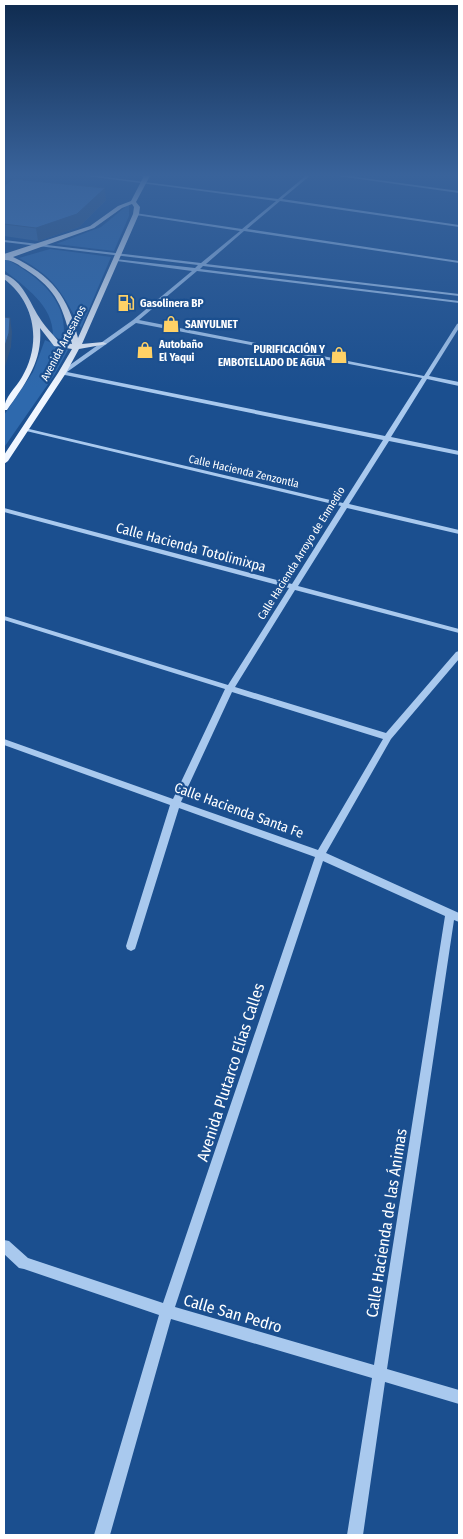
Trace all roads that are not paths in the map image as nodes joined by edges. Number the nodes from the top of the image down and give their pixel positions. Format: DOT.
graph roads {
  1 [pos="41,246"];
  2 [pos="122,246"];
  3 [pos="225,246"];
  4 [pos="350,246"];
  5 [pos="5,257"];
  6 [pos="117,257"];
  7 [pos="459,262"];
  8 [pos="202,265"];
  9 [pos="195,270"];
  10 [pos="4,276"];
  11 [pos="459,295"];
  12 [pos="459,302"];
  13 [pos="35,317"];
  14 [pos="135,322"];
  15 [pos="459,324"];
  16 [pos="103,344"];
  17 [pos="76,347"];
  18 [pos="62,373"];
  19 [pos="425,378"];
  20 [pos="459,384"];
  21 [pos="4,408"];
  22 [pos="25,430"];
  23 [pos="388,437"];
  24 [pos="459,453"];
  25 [pos="5,457"];
  26 [pos="345,505"];
  27 [pos="4,510"];
  28 [pos="459,532"];
  29 [pos="294,587"];
  30 [pos="4,618"];
  31 [pos="459,631"];
  32 [pos="459,654"];
  33 [pos="230,688"];
  34 [pos="388,737"];
  35 [pos="4,742"];
  36 [pos="176,802"];
  37 [pos="320,855"];
  38 [pos="454,917"];
  39 [pos="131,946"];
  40 [pos="4,1246"];
  41 [pos="167,1311"];
  42 [pos="380,1374"];
  43 [pos="459,1397"];
  44 [pos="102,1535"];
  45 [pos="355,1535"];
  1 -- 5 [label="main road"];
  1 -- 6 [label="street"];
  2 -- 6 [label="main road, Avenida Artesanos"];
  3 -- 8 [label="street"];
  4 -- 7 [label="street"];
  5 -- 17 [label="main road"];
  6 -- 8 [label="street"];
  6 -- 9 [label="street"];
  6 -- 17 [label="main road, Avenida Artesanos"];
  8 -- 9 [label="street"];
  8 -- 11 [label="street"];
  9 -- 12 [label="street"];
  9 -- 14 [label="street"];
  10 -- 13 [label="main road, Avenida Artesanos"];
  13 -- 17 [label="main road"];
  13 -- 21 [label="main road, Avenida Artesanos"];
  14 -- 16 [label="street"];
  14 -- 19 [label="street"];
  15 -- 19 [label="street, Calle Hacienda Arroyo de Enmedio"];
  16 -- 17 [label="main road"];
  16 -- 18 [label="street"];
  17 -- 18 [label="main road, Avenida Artesanos"];
  18 -- 22 [label="main road, Avenida Artesanos"];
  18 -- 23 [label="street"];
  19 -- 20 [label="street"];
  19 -- 23 [label="street, Calle Hacienda Arroyo de Enmedio"];
  22 -- 25 [label="main road, Avenida Artesanos"];
  22 -- 26 [label="street, Calle Hacienda Zenzontla"];
  23 -- 24 [label="street"];
  23 -- 26 [label="street, Calle Hacienda Arroyo de Enmedio"];
  26 -- 28 [label="street, Calle Hacienda Zenzontla"];
  26 -- 29 [label="street, Calle Hacienda Arroyo de Enmedio"];
  27 -- 29 [label="street, Calle Hacienda Totolimixpa"];
  29 -- 31 [label="street, Calle Hacienda Totolimixpa"];
  29 -- 33 [label="street, Calle Hacienda Arroyo de Enmedio"];
  30 -- 33 [label="street"];
  32 -- 34 [label="street, Avenida Plutarco Elías Calles"];
  33 -- 34 [label="street"];
  33 -- 36 [label="street, Calle Hacienda Arroyo de Enmedio"];
  34 -- 37 [label="street, Avenida Plutarco Elías Calles"];
  35 -- 36 [label="street, Calle Hacienda Santa Fe"];
  36 -- 37 [label="street, Calle Hacienda Santa Fe"];
  36 -- 39 [label="street, Calle Hacienda Arroyo de Enmedio"];
  37 -- 38 [label="street, Calle Hacienda Santa Fe"];
  37 -- 41 [label="street, Avenida Plutarco Elías Calles"];
  38 -- 42 [label="street, Calle Hacienda de las Ánimas"];
  40 -- 41 [label="street, Calle San Pedro"];
  41 -- 42 [label="street, Calle San Pedro"];
  41 -- 44 [label="street, Avenida Plutarco Elías Calles"];
  42 -- 43 [label="street, Calle San Pedro"];
  42 -- 45 [label="street, Calle Hacienda de las Ánimas"];
}
